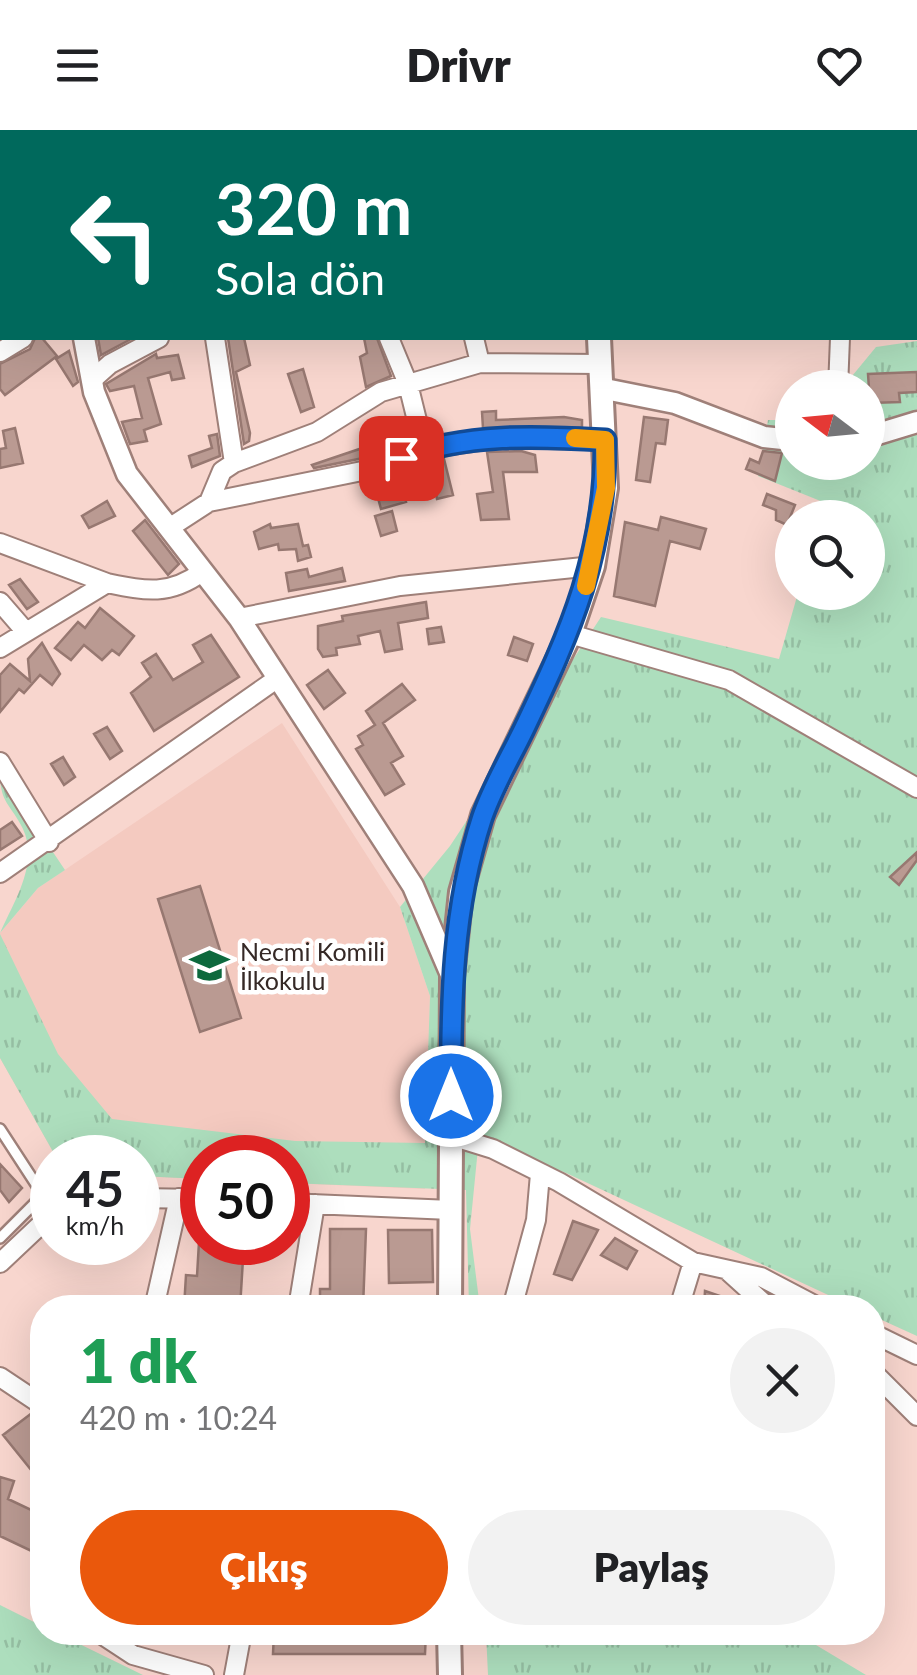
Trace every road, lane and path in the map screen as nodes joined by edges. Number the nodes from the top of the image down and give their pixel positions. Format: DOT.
graph roads {
  1 [pos="84,340"];
  2 [pos="155,340"];
  3 [pos="216,340"];
  4 [pos="390,340"];
  5 [pos="474,340"];
  6 [pos="599,340"];
  7 [pos="840,340"];
  8 [pos="480,363"];
  9 [pos="601,364"];
  10 [pos="839,370"];
  11 [pos="92,380"];
  12 [pos="408,384"];
  13 [pos="605,389"];
  14 [pos="917,422"];
  15 [pos="885,432"];
  16 [pos="775,438"];
  17 [pos="605,440"];
  18 [pos="424,449"];
  19 [pos="234,463"];
  20 [pos="210,502"];
  21 [pos="169,528"];
  22 [pos="0,544"];
  23 [pos="593,566"];
  24 [pos="202,572"];
  25 [pos="107,583"];
  26 [pos="0,602"];
  27 [pos="239,618"];
  28 [pos="26,632"];
  29 [pos="570,634"];
  30 [pos="0,648"];
  31 [pos="278,678"];
  32 [pos="0,762"];
  33 [pos="917,788"];
  34 [pos="49,842"];
  35 [pos="0,873"];
  36 [pos="452,977"];
  37 [pos="0,1129"];
  38 [pos="451,1136"];
  39 [pos="540,1174"];
  40 [pos="160,1198"];
  41 [pos="179,1198"];
  42 [pos="310,1204"];
  43 [pos="315,1204"];
  44 [pos="451,1210"];
  45 [pos="30,1235"];
  46 [pos="0,1238"];
  47 [pos="693,1262"];
  48 [pos="0,1263"];
  49 [pos="727,1269"];
  50 [pos="157,1295"];
  51 [pos="300,1295"];
  52 [pos="450,1295"];
  53 [pos="516,1295"];
  54 [pos="682,1295"];
  55 [pos="755,1295"];
  56 [pos="795,1295"];
  57 [pos="885,1339"];
  58 [pos="917,1355"];
  59 [pos="0,1377"];
  60 [pos="885,1384"];
  61 [pos="30,1397"];
  62 [pos="917,1416"];
  63 [pos="118,1645"];
  64 [pos="240,1645"];
  65 [pos="449,1645"];
  66 [pos="204,1675"];
  67 [pos="234,1675"];
  68 [pos="450,1675"];
  1 -- 11 [label="street"];
  2 -- 11 [label="street"];
  3 -- 19 [label="street"];
  4 -- 12 [label="street"];
  5 -- 8 [label="street"];
  6 -- 9 [label="main road"];
  7 -- 10 [label="street"];
  8 -- 9 [label="street"];
  8 -- 12 [label="street"];
  9 -- 13 [label="main road"];
  11 -- 21 [label="street"];
  12 -- 18 [label="street"];
  12 -- 19 [label="street"];
  13 -- 16 [label="street"];
  13 -- 17 [label="main road"];
  14 -- 15 [label="street"];
  17 -- 18 [label="street"];
  17 -- 23 [label="main road"];
  18 -- 20 [label="street"];
  19 -- 20 [label="street"];
  20 -- 21 [label="street"];
  21 -- 24 [label="street"];
  22 -- 25 [label="street"];
  23 -- 27 [label="street"];
  23 -- 29 [label="main road"];
  24 -- 25 [label="street"];
  24 -- 27 [label="street"];
  25 -- 28 [label="street"];
  26 -- 28 [label="street"];
  27 -- 31 [label="street"];
  28 -- 30 [label="street"];
  29 -- 33 [label="street"];
  29 -- 36 [label="main road"];
  31 -- 34 [label="street"];
  31 -- 36 [label="street"];
  32 -- 34 [label="street"];
  34 -- 35 [label="street"];
  36 -- 38 [label="main road"];
  37 -- 46 [label="lane"];
  38 -- 39 [label="street"];
  38 -- 44 [label="main road"];
  39 -- 47 [label="street"];
  39 -- 53 [label="street"];
  40 -- 41 [label="street"];
  41 -- 50 [label="street"];
  42 -- 43 [label="street"];
  43 -- 44 [label="street"];
  43 -- 51 [label="street"];
  44 -- 52 [label="main road"];
  45 -- 48 [label="street"];
  47 -- 49 [label="street"];
  47 -- 54 [label="street"];
  49 -- 55 [label="street"];
  49 -- 56 [label="street"];
  57 -- 58 [label="street"];
  59 -- 61 [label="street"];
  60 -- 62 [label="street"];
  63 -- 66 [label="street"];
  64 -- 67 [label="street"];
  65 -- 68 [label="main road"];
}
